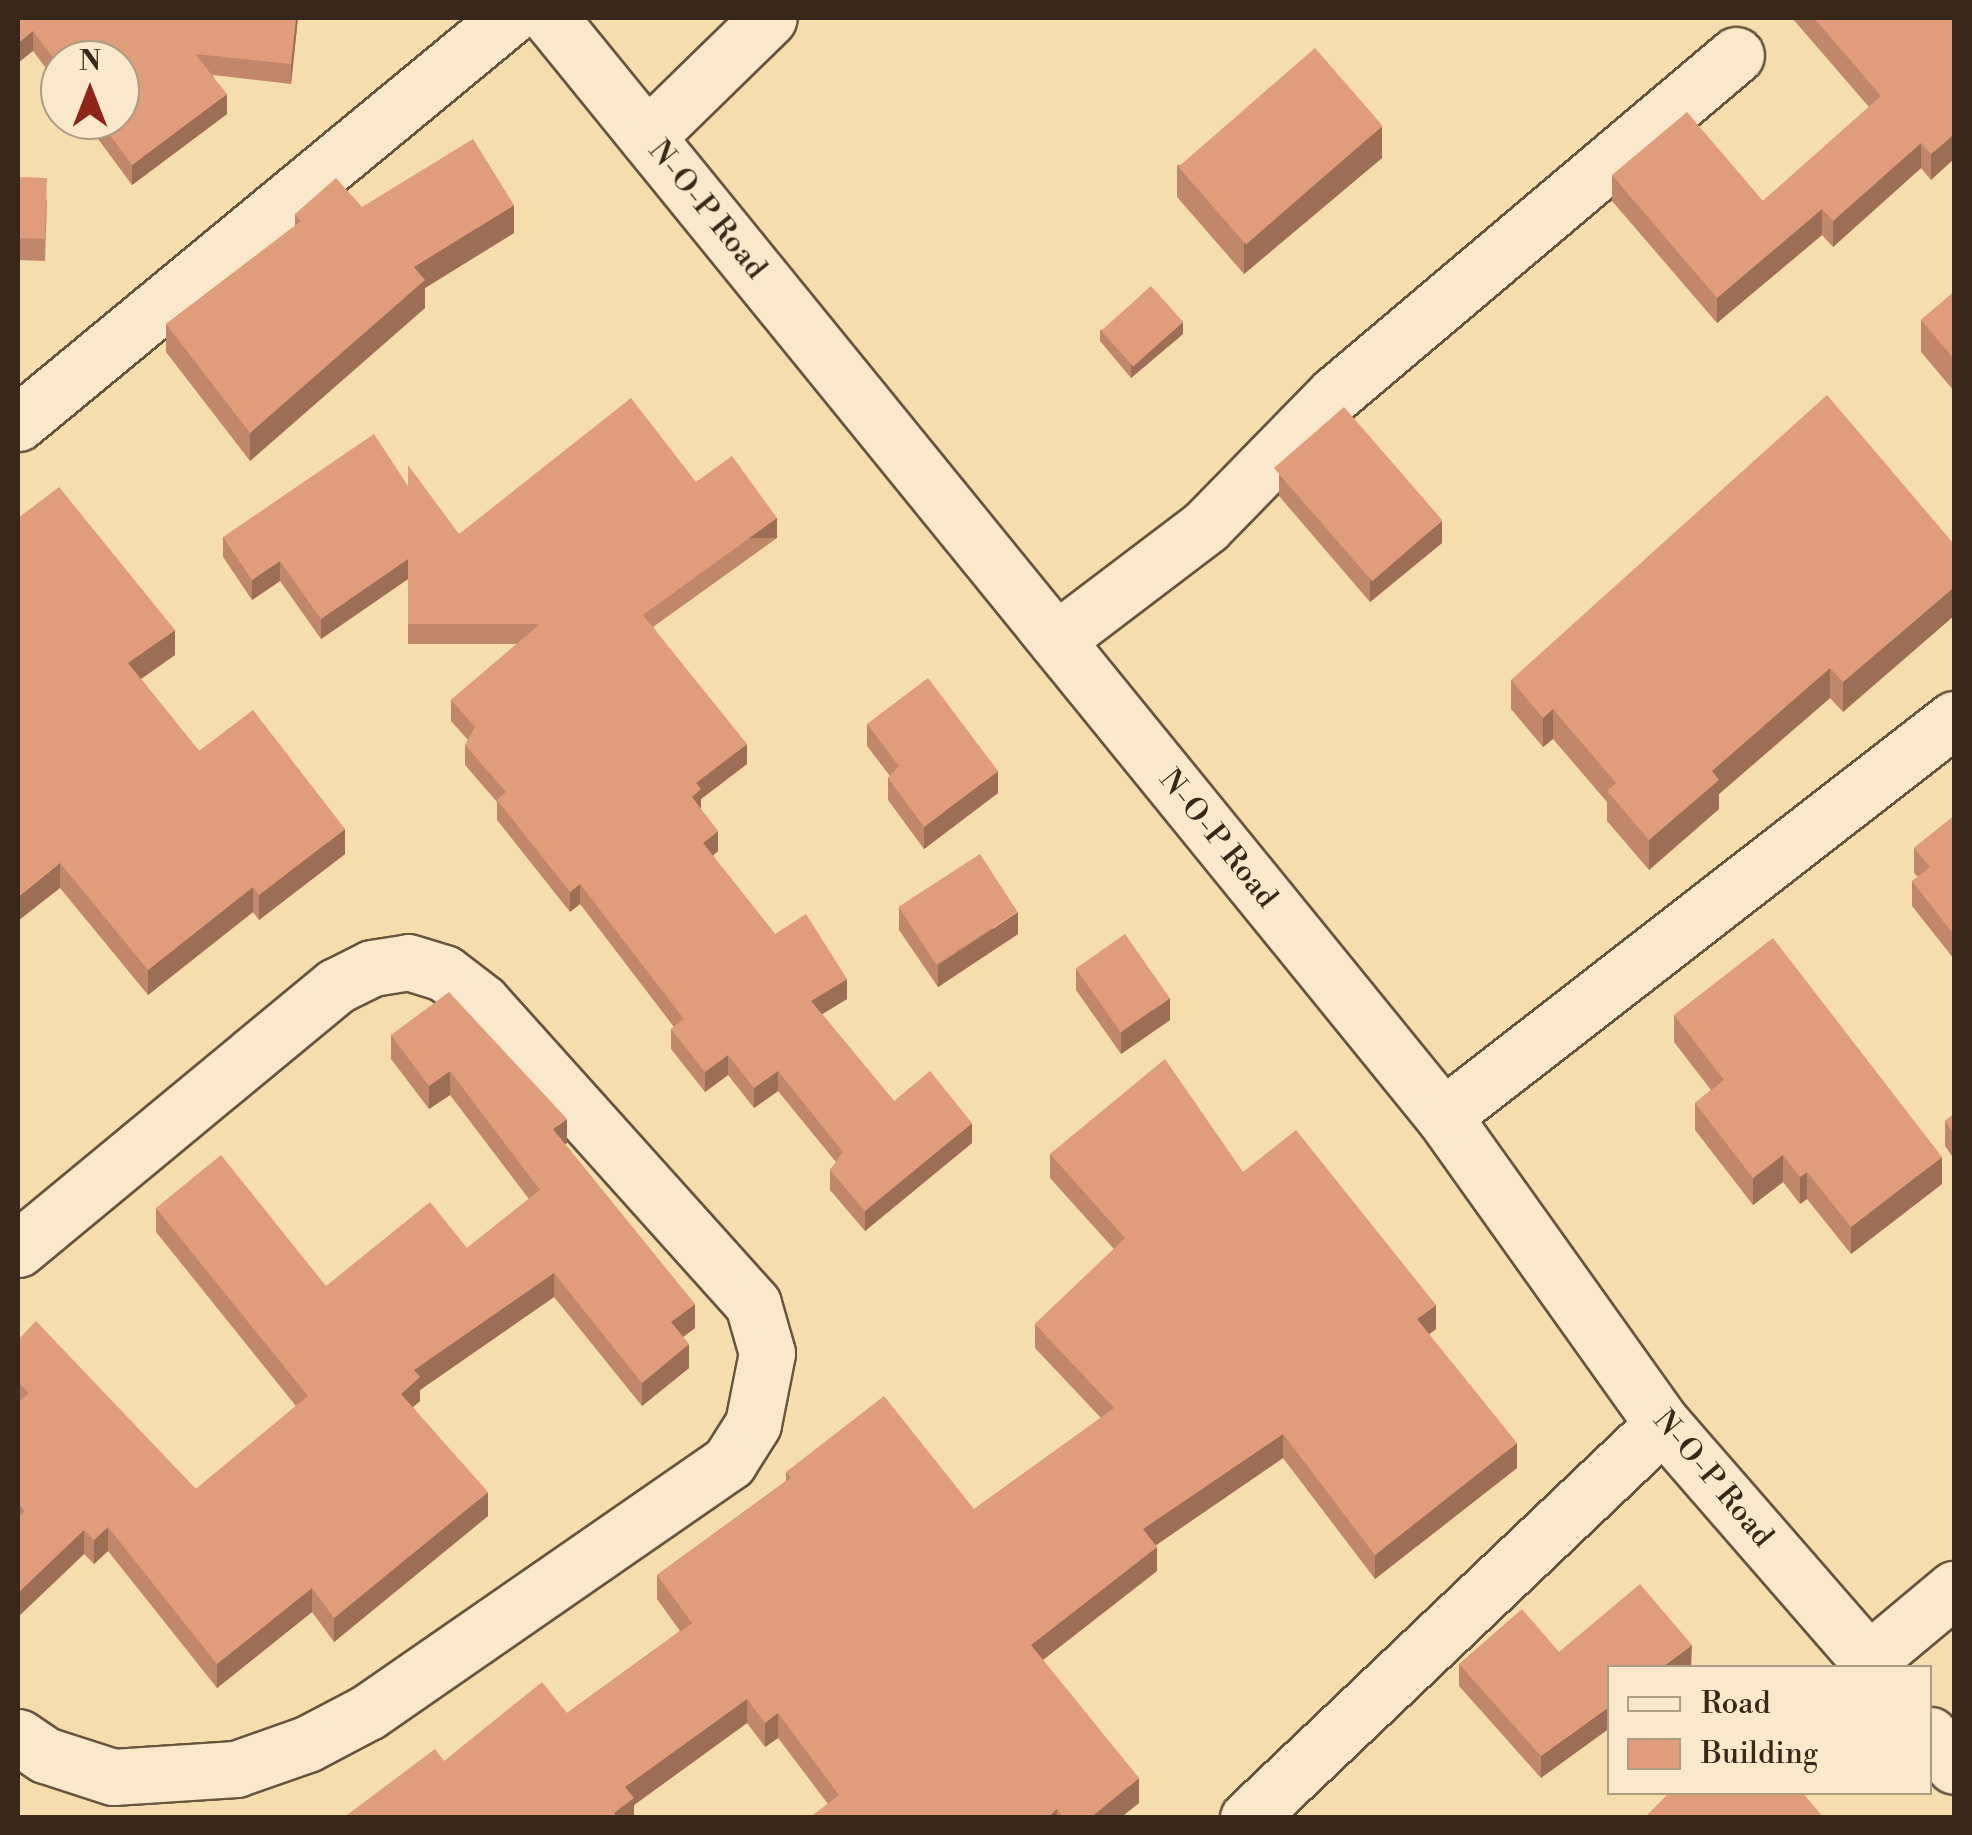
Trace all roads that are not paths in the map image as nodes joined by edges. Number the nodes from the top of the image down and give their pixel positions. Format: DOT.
graph roads {
  1 [pos="508,18"];
  2 [pos="550,18"];
  3 [pos="769,18"];
  4 [pos="1736,55"];
  5 [pos="647,137"];
  6 [pos="18,422"];
  7 [pos="1056,640"];
  8 [pos="1954,720"];
  9 [pos="1443,1116"];
  10 [pos="18,1249"];
  11 [pos="1664,1424"];
  12 [pos="1954,1589"];
  13 [pos="1872,1664"];
  14 [pos="18,1737"];
  15 [pos="1932,1738"];
  16 [pos="1954,1766"];
  17 [pos="1248,1818"];
  1 -- 6 [label="street"];
  2 -- 5 [label="street, N-O-P Road"];
  3 -- 5 [label="street"];
  4 -- 7 [label="street"];
  5 -- 7 [label="street, N-O-P Road"];
  7 -- 9 [label="street, N-O-P Road"];
  8 -- 9 [label="street"];
  9 -- 11 [label="street, N-O-P Road"];
  10 -- 14 [label="street"];
  11 -- 13 [label="street, N-O-P Road"];
  11 -- 17 [label="street"];
  12 -- 13 [label="street"];
  15 -- 16 [label="street"];
}
